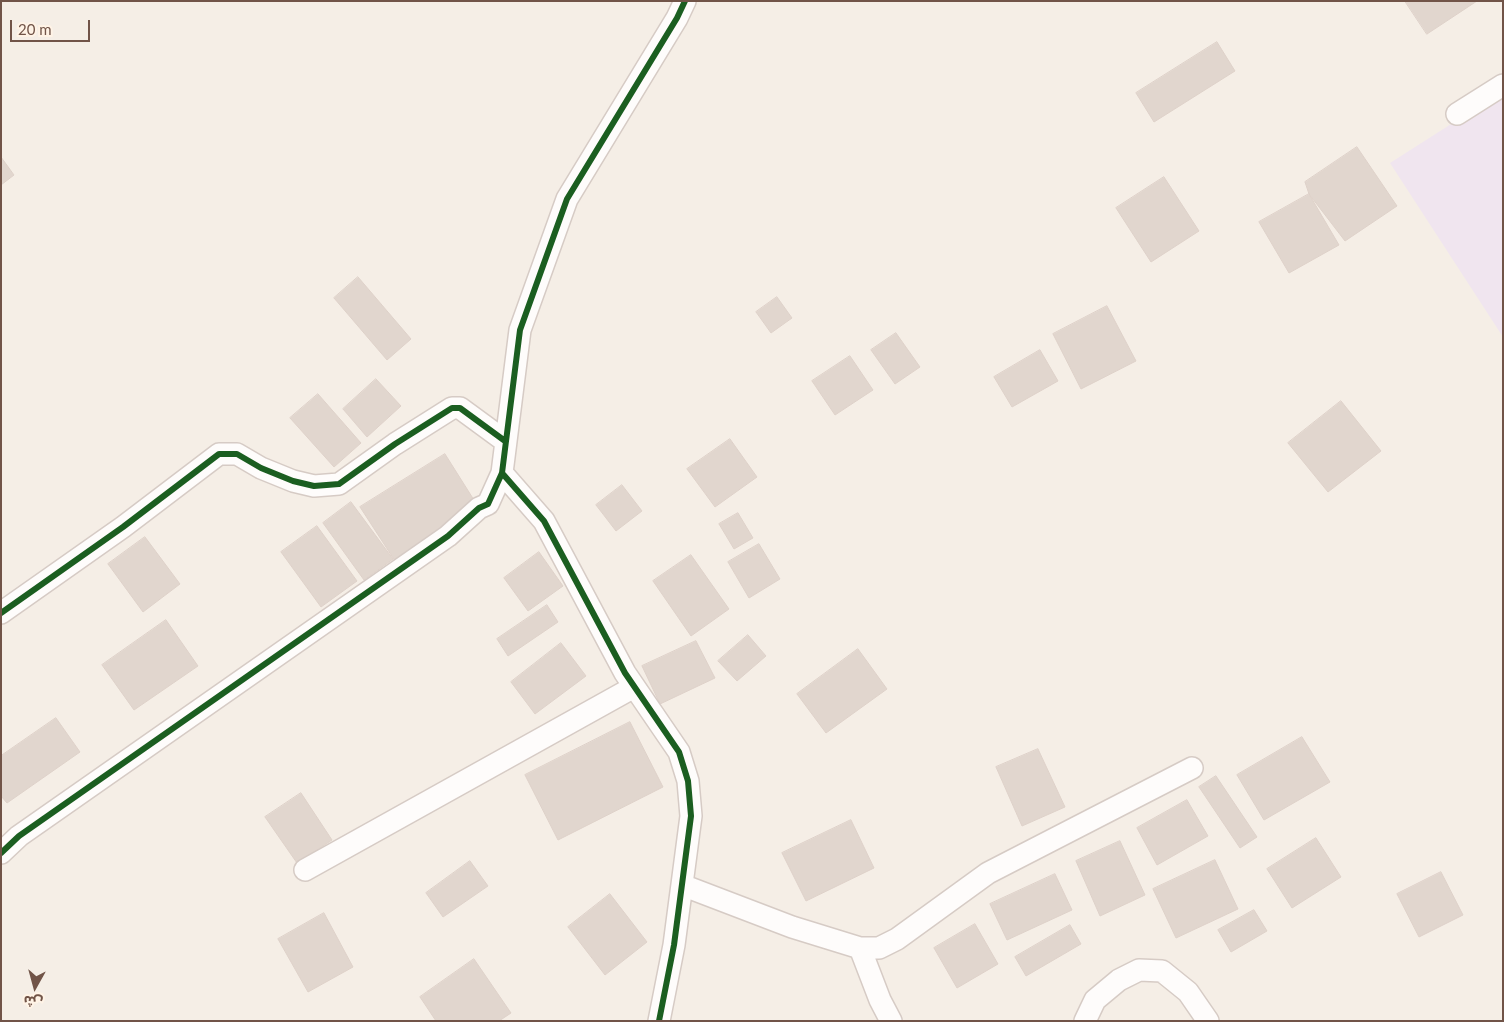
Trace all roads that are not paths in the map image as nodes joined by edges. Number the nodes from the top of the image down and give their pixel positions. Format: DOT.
graph roads {
  1 [pos="685,1"];
  2 [pos="1503,85"];
  3 [pos="1457,114"];
  4 [pos="505,440"];
  5 [pos="502,473"];
  6 [pos="1,613"];
  7 [pos="634,687"];
  8 [pos="1192,768"];
  9 [pos="1,853"];
  10 [pos="305,870"];
  11 [pos="682,885"];
  12 [pos="860,948"];
  13 [pos="659,1021"];
  14 [pos="891,1021"];
  15 [pos="1085,1021"];
  16 [pos="1208,1021"];
  1 -- 4 [label="street"];
  2 -- 3 [label="street"];
  4 -- 5 [label="street"];
  4 -- 6 [label="street"];
  5 -- 7 [label="street"];
  5 -- 9 [label="street"];
  7 -- 10 [label="street"];
  7 -- 11 [label="street"];
  8 -- 12 [label="street"];
  11 -- 12 [label="street"];
  11 -- 13 [label="street"];
  12 -- 14 [label="street"];
  15 -- 16 [label="street"];
}
